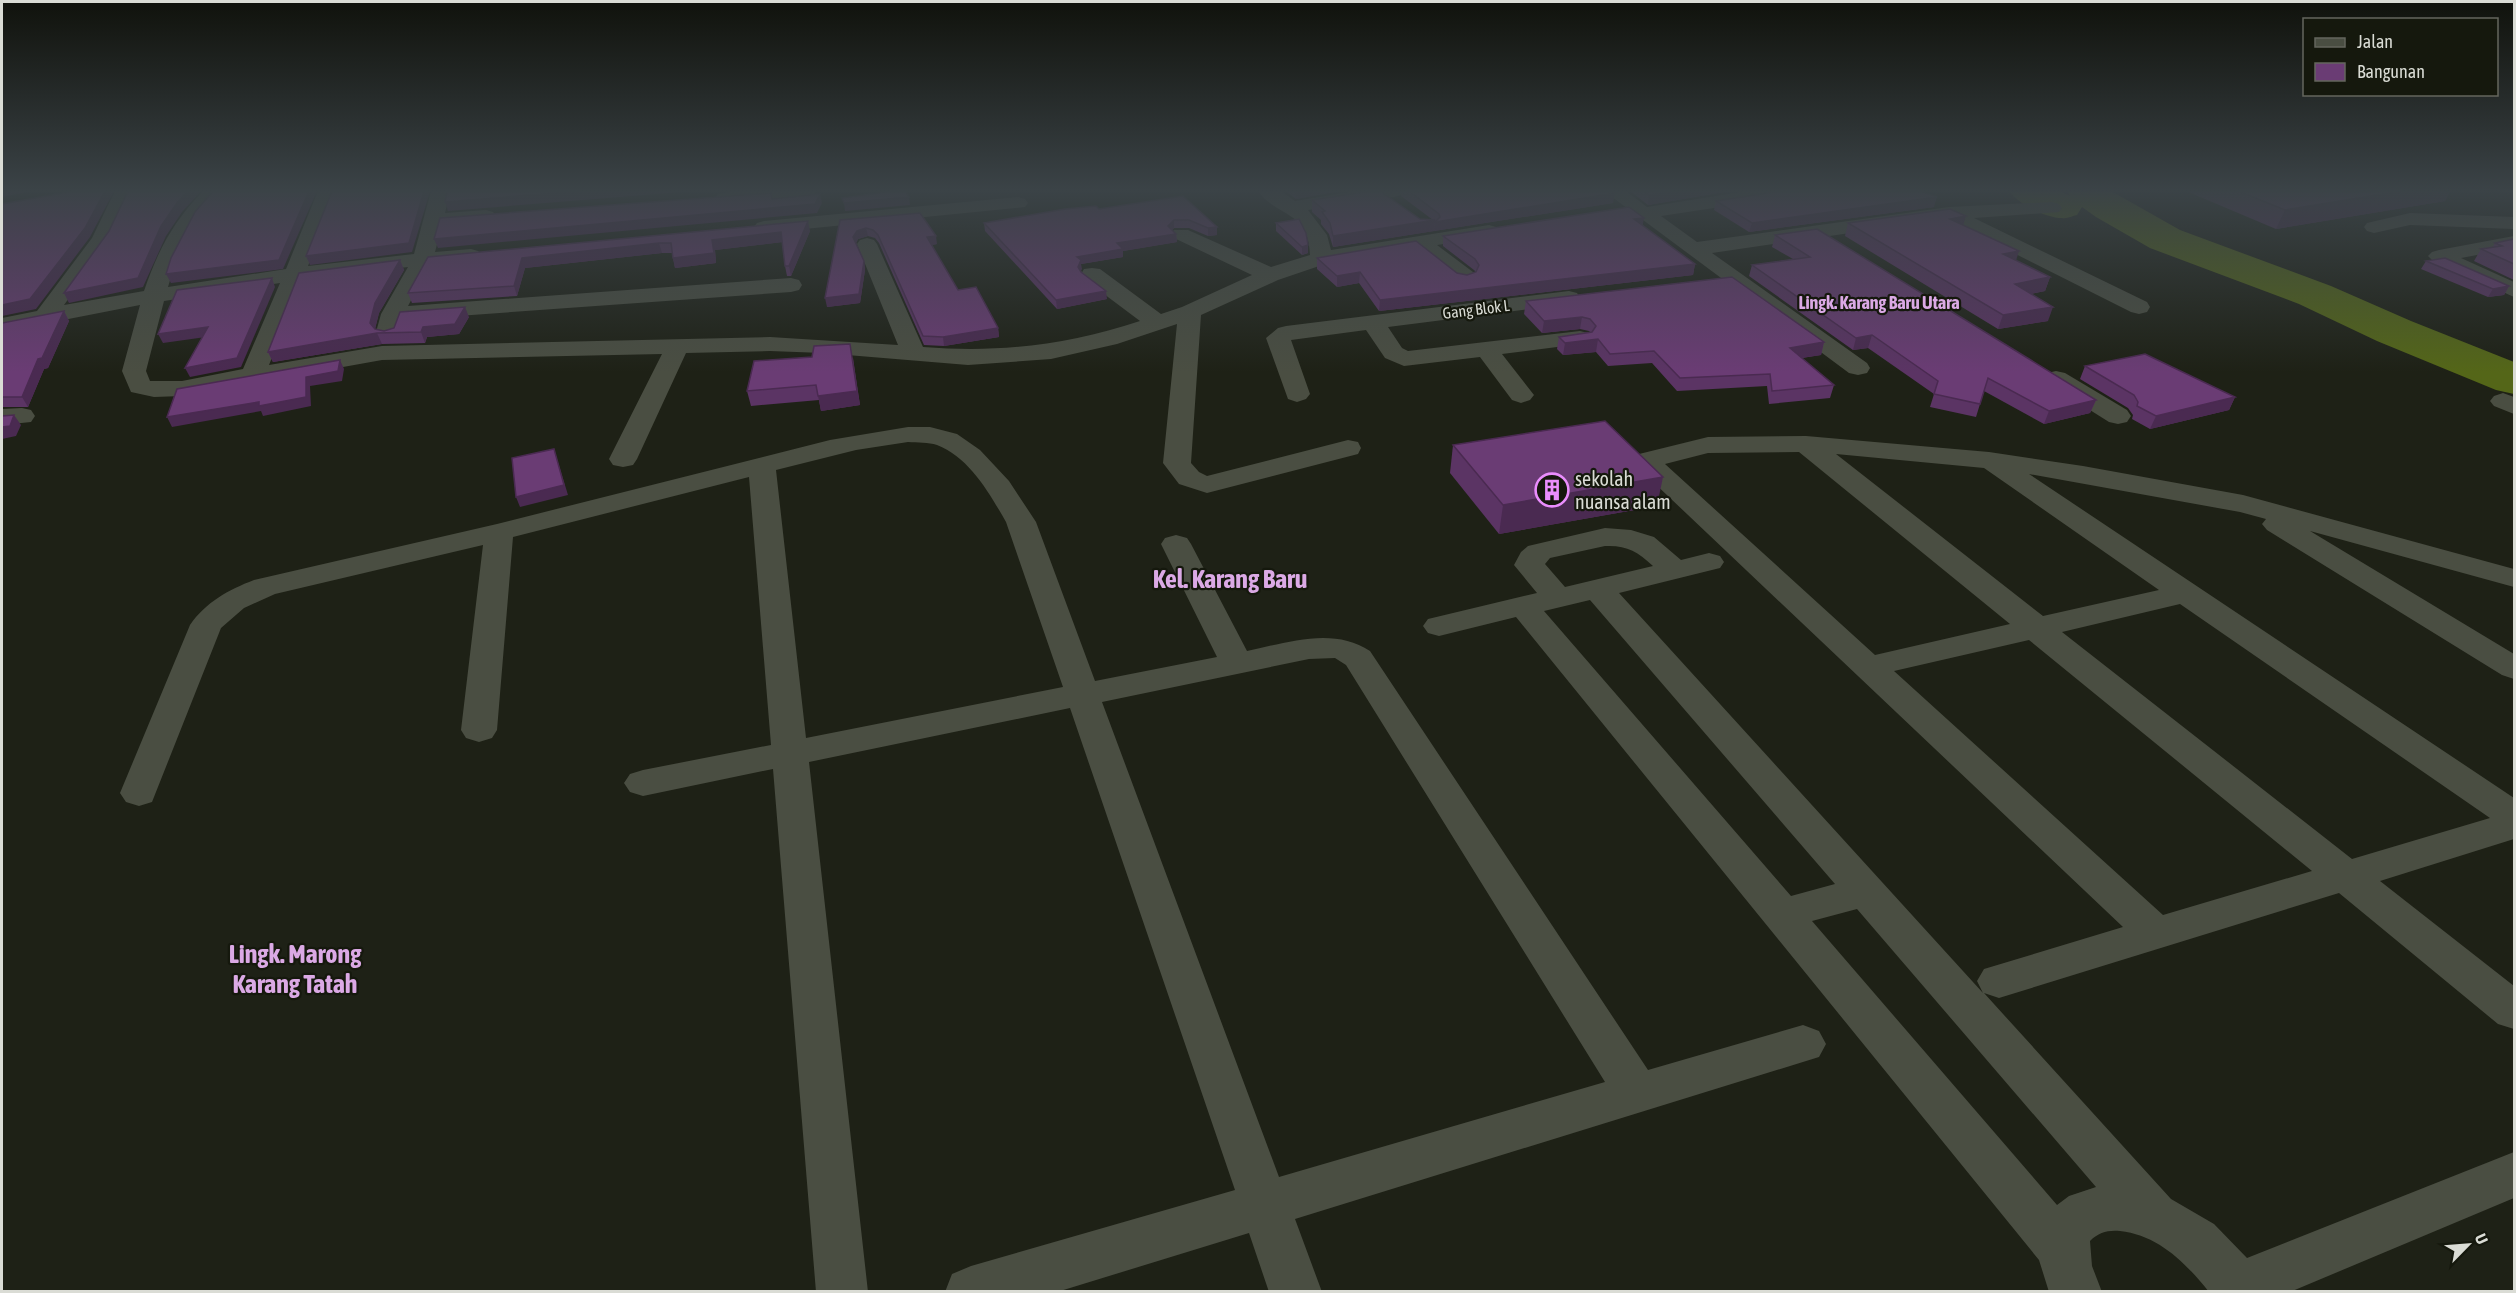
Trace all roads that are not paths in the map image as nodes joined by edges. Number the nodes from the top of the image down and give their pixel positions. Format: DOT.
graph roads {
  1 [pos="93,251"];
  2 [pos="171,251"];
  3 [pos="302,251"];
  4 [pos="425,251"];
  5 [pos="870,251"];
  6 [pos="1219,251"];
  7 [pos="1320,251"];
  8 [pos="1362,251"];
  9 [pos="1432,251"];
  10 [pos="1697,251"];
  11 [pos="2026,251"];
  12 [pos="2460,251"];
  13 [pos="495,253"];
  14 [pos="1321,258"];
  15 [pos="423,259"];
  16 [pos="292,274"];
  17 [pos="1092,274"];
  18 [pos="1270,275"];
  19 [pos="1465,277"];
  20 [pos="1734,279"];
  21 [pos="1700,283"];
  22 [pos="791,285"];
  23 [pos="2514,290"];
  24 [pos="155,294"];
  25 [pos="1594,295"];
  26 [pos="2139,308"];
  27 [pos="1190,312"];
  28 [pos="392,314"];
  29 [pos="45,316"];
  30 [pos="1372,321"];
  31 [pos="1158,323"];
  32 [pos="2,325"];
  33 [pos="1580,338"];
  34 [pos="678,345"];
  35 [pos="1485,348"];
  36 [pos="382,353"];
  37 [pos="914,355"];
  38 [pos="2038,367"];
  39 [pos="1858,368"];
  40 [pos="253,375"];
  41 [pos="1297,394"];
  42 [pos="1521,395"];
  43 [pos="2118,416"];
  44 [pos="1806,444"];
  45 [pos="1348,448"];
  46 [pos="623,459"];
  47 [pos="1989,460"];
  48 [pos="762,465"];
  49 [pos="2243,504"];
  50 [pos="499,532"];
  51 [pos="1176,544"];
  52 [pos="1709,561"];
  53 [pos="1675,571"];
  54 [pos="2514,578"];
  55 [pos="1598,589"];
  56 [pos="2186,593"];
  57 [pos="1541,602"];
  58 [pos="1439,626"];
  59 [pos="2036,628"];
  60 [pos="1237,664"];
  61 [pos="1868,667"];
  62 [pos="2514,668"];
  63 [pos="1083,695"];
  64 [pos="479,730"];
  65 [pos="789,753"];
  66 [pos="643,783"];
  67 [pos="139,793"];
  68 [pos="2514,816"];
  69 [pos="2514,825"];
  70 [pos="2346,876"];
  71 [pos="1865,891"];
  72 [pos="1784,914"];
  73 [pos="2157,934"];
  74 [pos="1999,981"];
  75 [pos="2514,1011"];
  76 [pos="1803,1044"];
  77 [pos="1638,1094"];
  78 [pos="2514,1175"];
  79 [pos="1264,1203"];
  80 [pos="2154,1216"];
  81 [pos="2070,1271"];
  82 [pos="2237,1290"];
  83 [pos="842,1292"];
  84 [pos="971,1292"];
  85 [pos="1296,1292"];
  1 -- 29 [label="street"];
  2 -- 24 [label="street"];
  3 -- 16 [label="street"];
  4 -- 15 [label="street"];
  5 -- 37 [label="street"];
  6 -- 18 [label="street"];
  7 -- 14 [label="street"];
  8 -- 14 [label="street"];
  9 -- 19 [label="street"];
  10 -- 20 [label="street"];
  11 -- 26 [label="street"];
  12 -- 23 [label="street"];
  13 -- 15 [label="street"];
  14 -- 18 [label="street"];
  15 -- 16 [label="street"];
  15 -- 28 [label="street"];
  16 -- 24 [label="street"];
  16 -- 40 [label="street"];
  17 -- 31 [label="street"];
  18 -- 27 [label="street"];
  20 -- 21 [label="street"];
  20 -- 39 [label="street"];
  22 -- 28 [label="street"];
  24 -- 29 [label="street"];
  24 -- 40 [label="street"];
  25 -- 30 [label="street, Gang Blok L"];
  27 -- 31 [label="street"];
  27 -- 45 [label="street"];
  28 -- 36 [label="street"];
  29 -- 32 [label="street"];
  30 -- 35 [label="street"];
  30 -- 41 [label="street, Gang Blok L"];
  31 -- 37 [label="street"];
  33 -- 35 [label="street"];
  34 -- 36 [label="street"];
  34 -- 37 [label="street"];
  34 -- 46 [label="street"];
  35 -- 42 [label="street"];
  36 -- 40 [label="street"];
  38 -- 43 [label="street"];
  44 -- 47 [label="street"];
  44 -- 59 [label="street"];
  44 -- 61 [label="street"];
  47 -- 49 [label="street"];
  47 -- 56 [label="street"];
  48 -- 50 [label="street"];
  48 -- 63 [label="street"];
  48 -- 65 [label="street"];
  49 -- 54 [label="street"];
  49 -- 62 [label="street"];
  50 -- 64 [label="street"];
  50 -- 67 [label="street"];
  51 -- 60 [label="street"];
  52 -- 53 [label="street"];
  53 -- 55 [label="street"];
  53 -- 57 [label="street"];
  55 -- 57 [label="street"];
  55 -- 71 [label="street"];
  56 -- 59 [label="street"];
  56 -- 68 [label="street"];
  57 -- 58 [label="street"];
  57 -- 72 [label="street"];
  59 -- 61 [label="street"];
  59 -- 70 [label="street"];
  60 -- 63 [label="street"];
  60 -- 77 [label="street"];
  61 -- 73 [label="street"];
  63 -- 65 [label="street"];
  63 -- 79 [label="street"];
  65 -- 66 [label="street"];
  65 -- 83 [label="street"];
  69 -- 70 [label="street"];
  70 -- 73 [label="street"];
  70 -- 75 [label="street"];
  71 -- 72 [label="street"];
  71 -- 80 [label="street"];
  72 -- 81 [label="street"];
  73 -- 74 [label="street"];
  76 -- 77 [label="street"];
  77 -- 79 [label="street"];
  78 -- 82 [label="street"];
  79 -- 84 [label="street"];
  79 -- 85 [label="street"];
  80 -- 81 [label="street"];
  80 -- 82 [label="street"];
}
